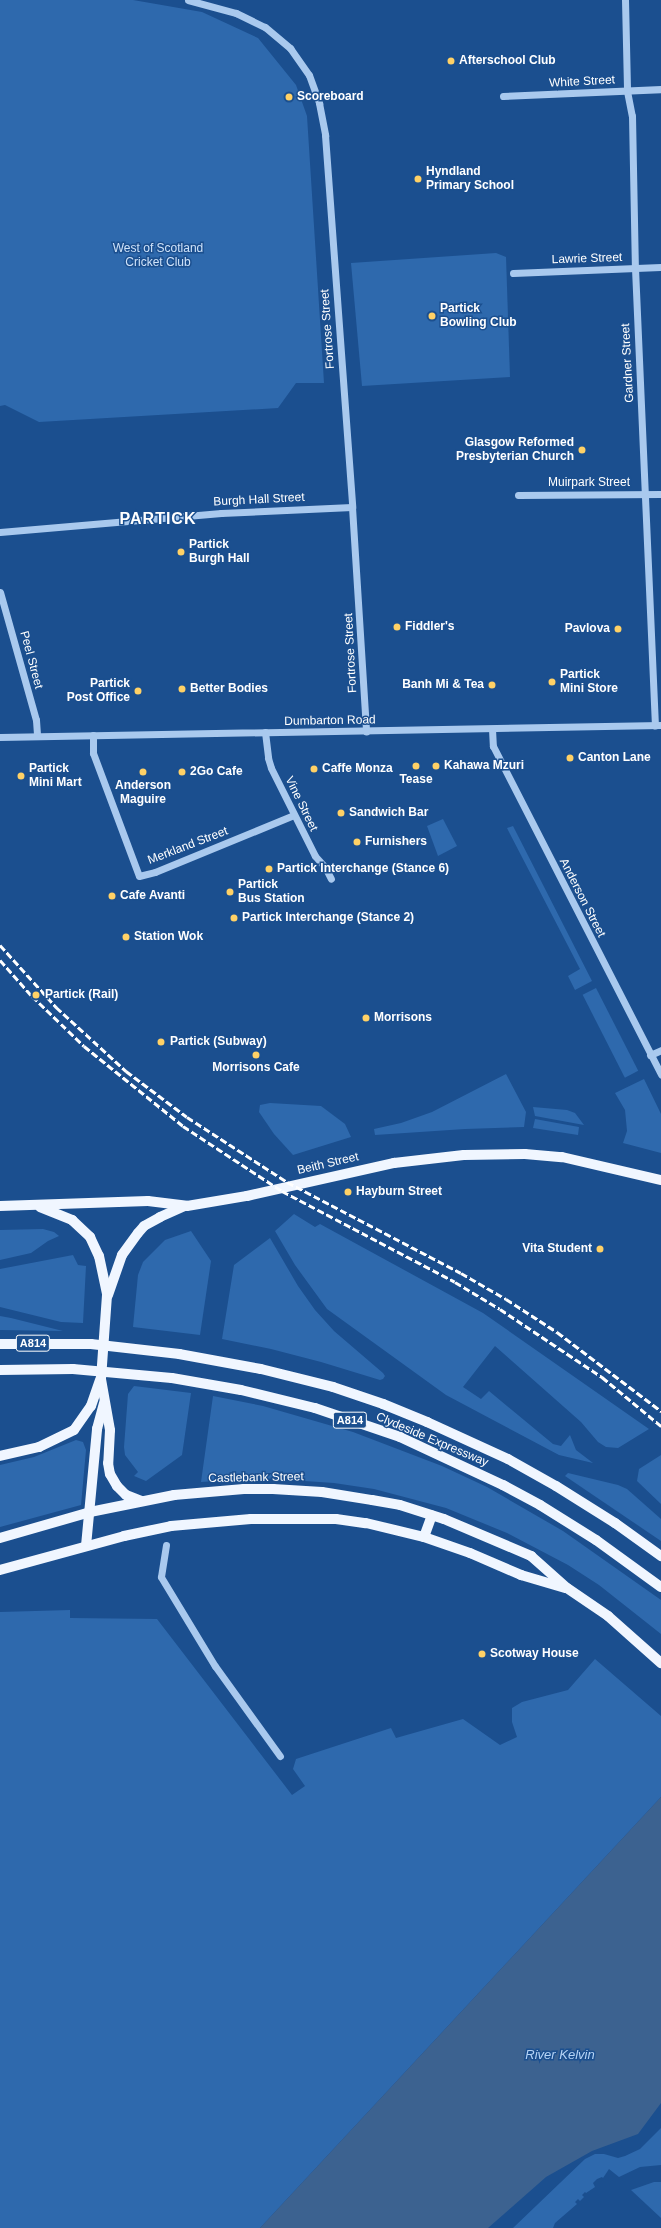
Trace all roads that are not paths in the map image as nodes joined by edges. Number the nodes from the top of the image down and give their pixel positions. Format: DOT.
graph roads {
  1 [pos="188,0"];
  2 [pos="625,0"];
  3 [pos="661,89"];
  4 [pos="628,91"];
  5 [pos="503,96"];
  6 [pos="661,267"];
  7 [pos="635,268"];
  8 [pos="513,273"];
  9 [pos="645,494"];
  10 [pos="661,494"];
  11 [pos="518,495"];
  12 [pos="352,507"];
  13 [pos="0,532"];
  14 [pos="0,592"];
  15 [pos="658,725"];
  16 [pos="492,729"];
  17 [pos="265,732"];
  18 [pos="366,732"];
  19 [pos="93,735"];
  20 [pos="37,736"];
  21 [pos="0,737"];
  22 [pos="294,815"];
  23 [pos="331,879"];
  24 [pos="661,1050"];
  25 [pos="650,1055"];
  26 [pos="661,1075"];
  27 [pos="661,1180"];
  28 [pos="32,1205"];
  29 [pos="0,1206"];
  30 [pos="187,1206"];
  31 [pos="107,1295"];
  32 [pos="0,1344"];
  33 [pos="0,1370"];
  34 [pos="101,1379"];
  35 [pos="104,1403"];
  36 [pos="0,1456"];
  37 [pos="142,1501"];
  38 [pos="90,1512"];
  39 [pos="432,1515"];
  40 [pos="424,1537"];
  41 [pos="0,1538"];
  42 [pos="166,1545"];
  43 [pos="86,1546"];
  44 [pos="661,1556"];
  45 [pos="0,1570"];
  46 [pos="661,1587"];
  47 [pos="567,1588"];
  48 [pos="661,1663"];
  49 [pos="280,1756"];
  1 -- 12 [label="street, Fortrose Street"];
  2 -- 4 [label="street, Gardner Street"];
  3 -- 4 [label="street, White Street"];
  4 -- 5 [label="street, White Street"];
  4 -- 7 [label="street, Gardner Street"];
  6 -- 7 [label="street, Lawrie Street"];
  7 -- 8 [label="street, Lawrie Street"];
  7 -- 9 [label="street, Gardner Street"];
  9 -- 10 [label="street, Muirpark Street"];
  9 -- 11 [label="street, Muirpark Street"];
  9 -- 15 [label="street, Gardner Street"];
  12 -- 13 [label="street, Burgh Hall Street"];
  12 -- 18 [label="street, Fortrose Street"];
  14 -- 20 [label="street, Peel Street"];
  15 -- 16 [label="street, Dumbarton Road"];
  16 -- 18 [label="street, Dumbarton Road"];
  16 -- 25 [label="street, Anderson Street"];
  17 -- 18 [label="street, Dumbarton Road"];
  17 -- 19 [label="street, Dumbarton Road"];
  17 -- 22 [label="street, Vine Street"];
  19 -- 20 [label="street, Dumbarton Road"];
  19 -- 22 [label="street, Merkland Street"];
  20 -- 21 [label="street, Dumbarton Road"];
  22 -- 23 [label="street, Vine Street"];
  24 -- 25 [label="street"];
  25 -- 26 [label="street, Anderson Street"];
  27 -- 30 [label="main road, Beith Street"];
  28 -- 29 [label="main road, Beith Street"];
  28 -- 30 [label="main road, Beith Street"];
  28 -- 31 [label="main road"];
  30 -- 31 [label="main road"];
  31 -- 34 [label="main road, bridge"];
  32 -- 44 [label="main road, Clydeside Expressway / A814"];
  33 -- 46 [label="main road, Clydeside Expressway / A814"];
  34 -- 35 [label="main road"];
  34 -- 36 [label="main road"];
  35 -- 37 [label="main road"];
  35 -- 38 [label="main road"];
  37 -- 38 [label="main road, Castlebank Street"];
  37 -- 39 [label="main road, Castlebank Street"];
  38 -- 41 [label="main road, Castlebank Street"];
  38 -- 43 [label="main road"];
  39 -- 40 [label="main road"];
  39 -- 47 [label="main road, Castlebank Street"];
  40 -- 43 [label="main road, Castlebank Street"];
  40 -- 47 [label="main road, Castlebank Street"];
  42 -- 49 [label="street"];
  43 -- 45 [label="main road, Castlebank Street"];
  47 -- 48 [label="main road, Castlebank Street"];
}
